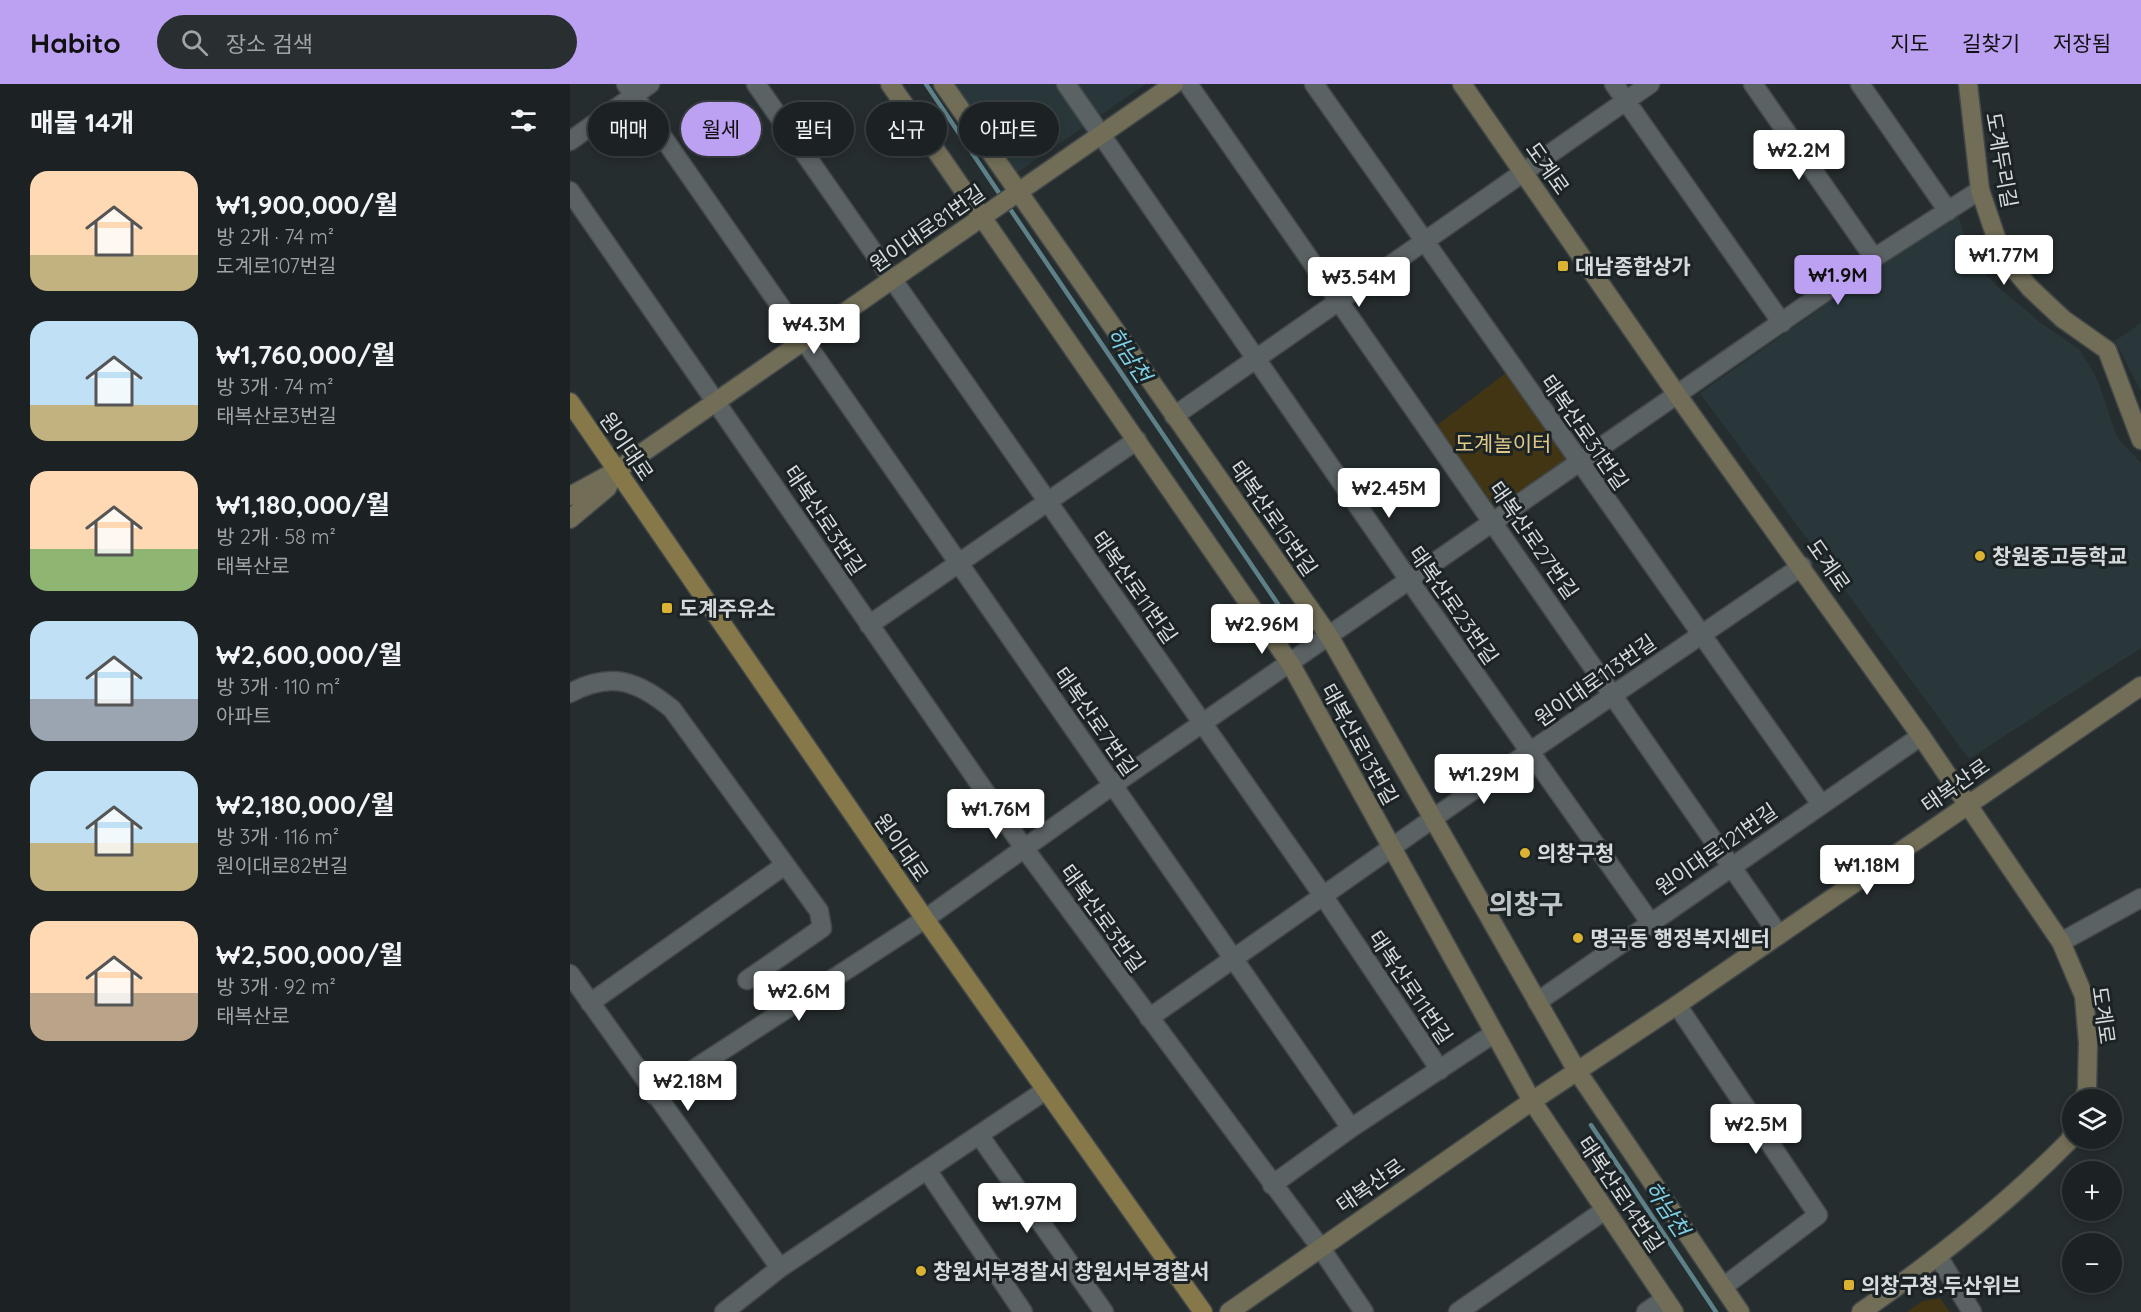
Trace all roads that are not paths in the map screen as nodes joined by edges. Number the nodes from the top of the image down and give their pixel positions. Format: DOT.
graph roads {
  1 [pos="650,84"];
  2 [pos="756,84"];
  3 [pos="890,84"];
  4 [pos="943,84"];
  5 [pos="1066,84"];
  6 [pos="1174,84"];
  7 [pos="1188,84"];
  8 [pos="1314,84"];
  9 [pos="1462,84"];
  10 [pos="1614,84"];
  11 [pos="1650,84"];
  12 [pos="1753,84"];
  13 [pos="1860,84"];
  14 [pos="1968,84"];
  15 [pos="630,90"];
  16 [pos="1626,101"];
  17 [pos="1101,135"];
  18 [pos="570,141"];
  19 [pos="1524,172"];
  20 [pos="1980,190"];
  21 [pos="570,191"];
  22 [pos="1016,194"];
  23 [pos="1948,210"];
  24 [pos="988,213"];
  25 [pos="1424,240"];
  26 [pos="1874,258"];
  27 [pos="893,279"];
  28 [pos="1339,299"];
  29 [pos="1782,324"];
  30 [pos="804,340"];
  31 [pos="1256,357"];
  32 [pos="1678,396"];
  33 [pos="717,400"];
  34 [pos="570,402"];
  35 [pos="1174,416"];
  36 [pos="1137,440"];
  37 [pos="2141,440"];
  38 [pos="1580,463"];
  39 [pos="616,471"];
  40 [pos="570,496"];
  41 [pos="1048,502"];
  42 [pos="570,519"];
  43 [pos="1494,522"];
  44 [pos="959,563"];
  45 [pos="1802,566"];
  46 [pos="1409,580"];
  47 [pos="869,625"];
  48 [pos="1701,635"];
  49 [pos="1329,636"];
  50 [pos="1290,663"];
  51 [pos="2141,686"];
  52 [pos="570,693"];
  53 [pos="1613,695"];
  54 [pos="1203,723"];
  55 [pos="1922,736"];
  56 [pos="1530,752"];
  57 [pos="1113,785"];
  58 [pos="1821,804"];
  59 [pos="1968,804"];
  60 [pos="1434,820"];
  61 [pos="1024,848"];
  62 [pos="1393,849"];
  63 [pos="785,864"];
  64 [pos="1733,864"];
  65 [pos="1324,897"];
  66 [pos="2141,898"];
  67 [pos="925,919"];
  68 [pos="1650,922"];
  69 [pos="1779,935"];
  70 [pos="2061,942"];
  71 [pos="1235,958"];
  72 [pos="570,974"];
  73 [pos="747,980"];
  74 [pos="1537,1002"];
  75 [pos="590,1003"];
  76 [pos="1677,1005"];
  77 [pos="1149,1018"];
  78 [pos="1493,1034"];
  79 [pos="1440,1070"];
  80 [pos="1575,1073"];
  81 [pos="2087,1089"];
  82 [pos="1046,1090"];
  83 [pos="654,1095"];
  84 [pos="1535,1099"];
  85 [pos="1352,1128"];
  86 [pos="979,1135"];
  87 [pos="2062,1148"];
  88 [pos="927,1170"];
  89 [pos="1272,1185"];
  90 [pos="1605,1210"];
  91 [pos="1320,1247"];
  92 [pos="1939,1258"];
  93 [pos="780,1268"];
  94 [pos="1723,1287"];
  95 [pos="1670,1305"];
  96 [pos="724,1312"];
  97 [pos="1023,1312"];
  98 [pos="1104,1312"];
  99 [pos="1203,1312"];
  100 [pos="1229,1312"];
  101 [pos="1364,1312"];
  102 [pos="1458,1312"];
  103 [pos="1646,1312"];
  104 [pos="1740,1312"];
  105 [pos="1861,1312"];
  106 [pos="1972,1312"];
  1 -- 15 [label="street"];
  2 -- 27 [label="street, 태복산로11번길"];
  3 -- 24 [label="street, 태복산로13번길"];
  4 -- 22 [label="street, 태복산로15번길"];
  5 -- 17 [label="street, 태복산로23번길"];
  6 -- 17 [label="street, 원이대로81번길"];
  7 -- 28 [label="street, 태복산로27번길"];
  8 -- 25 [label="street, 태복산로31번길"];
  9 -- 19 [label="street, 도계로"];
  10 -- 16 [label="street"];
  11 -- 16 [label="street"];
  12 -- 26 [label="street"];
  13 -- 23 [label="street"];
  14 -- 20 [label="street, 도계두리길"];
  15 -- 18 [label="street"];
  15 -- 30 [label="street, 태복산로7번길"];
  16 -- 19 [label="street"];
  16 -- 29 [label="street"];
  17 -- 22 [label="street, 원이대로81번길"];
  17 -- 31 [label="street, 태복산로23번길"];
  19 -- 25 [label="street"];
  19 -- 32 [label="street, 도계로"];
  20 -- 23 [label="street"];
  20 -- 37 [label="street, 도계두리길"];
  21 -- 33 [label="street, 태복산로3번길"];
  22 -- 24 [label="street, 원이대로81번길"];
  22 -- 35 [label="street, 태복산로15번길"];
  23 -- 26 [label="street"];
  24 -- 27 [label="street, 원이대로81번길"];
  24 -- 36 [label="street, 태복산로13번길"];
  25 -- 28 [label="street"];
  25 -- 38 [label="street, 태복산로31번길"];
  26 -- 29 [label="street"];
  27 -- 30 [label="street, 원이대로81번길"];
  27 -- 41 [label="street, 태복산로11번길"];
  28 -- 31 [label="street"];
  28 -- 43 [label="street, 태복산로27번길"];
  29 -- 32 [label="street"];
  30 -- 33 [label="street, 원이대로81번길"];
  30 -- 44 [label="street, 태복산로7번길"];
  31 -- 35 [label="street"];
  31 -- 46 [label="street, 태복산로23번길"];
  32 -- 38 [label="street"];
  32 -- 45 [label="street, 도계로"];
  33 -- 39 [label="street, 원이대로81번길"];
  33 -- 47 [label="street, 태복산로3번길"];
  34 -- 39 [label="main road, 원이대로"];
  35 -- 49 [label="street, 태복산로15번길"];
  36 -- 41 [label="street"];
  36 -- 50 [label="street, 태복산로13번길"];
  38 -- 43 [label="street"];
  38 -- 48 [label="street, 태복산로31번길"];
  39 -- 40 [label="street"];
  39 -- 42 [label="street"];
  39 -- 67 [label="main road, 원이대로"];
  41 -- 44 [label="street"];
  41 -- 54 [label="street, 태복산로11번길"];
  43 -- 46 [label="street"];
  43 -- 53 [label="street, 태복산로27번길"];
  44 -- 47 [label="street"];
  44 -- 57 [label="street, 태복산로7번길"];
  45 -- 48 [label="street, 원이대로113번길"];
  45 -- 55 [label="street, 도계로"];
  46 -- 49 [label="street"];
  46 -- 56 [label="street, 태복산로23번길"];
  47 -- 61 [label="street, 태복산로3번길"];
  48 -- 53 [label="street, 원이대로113번길"];
  48 -- 58 [label="street, 태복산로31번길"];
  49 -- 50 [label="street"];
  49 -- 60 [label="street, 태복산로15번길"];
  50 -- 54 [label="street"];
  50 -- 62 [label="street, 태복산로13번길"];
  51 -- 59 [label="street, 태복산로"];
  52 -- 63 [label="street"];
  53 -- 56 [label="street, 원이대로113번길"];
  53 -- 64 [label="street, 태복산로27번길"];
  54 -- 57 [label="street"];
  54 -- 65 [label="street, 태복산로11번길"];
  55 -- 58 [label="street, 원이대로121번길"];
  55 -- 59 [label="street, 도계로"];
  56 -- 60 [label="street, 원이대로113번길"];
  56 -- 68 [label="street, 태복산로23번길"];
  57 -- 61 [label="street"];
  57 -- 71 [label="street, 태복산로7번길"];
  58 -- 64 [label="street, 원이대로121번길"];
  59 -- 69 [label="street, 태복산로"];
  59 -- 70 [label="street, 도계로"];
  60 -- 62 [label="street, 원이대로113번길"];
  60 -- 74 [label="street, 태복산로15번길"];
  61 -- 67 [label="street"];
  61 -- 77 [label="street, 태복산로3번길"];
  62 -- 65 [label="street, 원이대로113번길"];
  62 -- 78 [label="street, 태복산로13번길"];
  63 -- 73 [label="street"];
  63 -- 75 [label="street"];
  64 -- 68 [label="street, 원이대로121번길"];
  64 -- 69 [label="street, 태복산로27번길"];
  65 -- 71 [label="street, 원이대로113번길"];
  65 -- 79 [label="street, 태복산로11번길"];
  66 -- 70 [label="street"];
  67 -- 82 [label="main road, 원이대로"];
  67 -- 83 [label="street"];
  68 -- 74 [label="street, 원이대로121번길"];
  69 -- 76 [label="street, 태복산로"];
  70 -- 81 [label="street, 도계로"];
  71 -- 77 [label="street, 원이대로113번길"];
  71 -- 85 [label="street, 태복산로7번길"];
  72 -- 75 [label="street"];
  74 -- 80 [label="street, 태복산로15번길"];
  75 -- 83 [label="street"];
  76 -- 80 [label="street, 태복산로"];
  76 -- 94 [label="street"];
  77 -- 89 [label="street, 태복산로3번길"];
  78 -- 79 [label="street"];
  78 -- 84 [label="street, 태복산로13번길"];
  79 -- 85 [label="street"];
  80 -- 84 [label="street, 태복산로"];
  80 -- 94 [label="street, 태복산로15번길"];
  82 -- 86 [label="street"];
  82 -- 99 [label="main road, 원이대로"];
  83 -- 93 [label="street"];
  84 -- 90 [label="street, 태복산로14번길"];
  84 -- 91 [label="street, 태복산로"];
  85 -- 89 [label="street"];
  86 -- 88 [label="street"];
  86 -- 98 [label="street"];
  87 -- 92 [label="street"];
  88 -- 93 [label="street"];
  88 -- 97 [label="street"];
  89 -- 91 [label="street, 태복산로3번길"];
  90 -- 95 [label="street, 태복산로14번길"];
  90 -- 102 [label="street"];
  91 -- 100 [label="street, 태복산로"];
  91 -- 101 [label="street, 태복산로3번길"];
  92 -- 105 [label="street"];
  92 -- 106 [label="street"];
  93 -- 96 [label="street"];
  94 -- 104 [label="street, 태복산로15번길"];
  95 -- 103 [label="street"];
}
